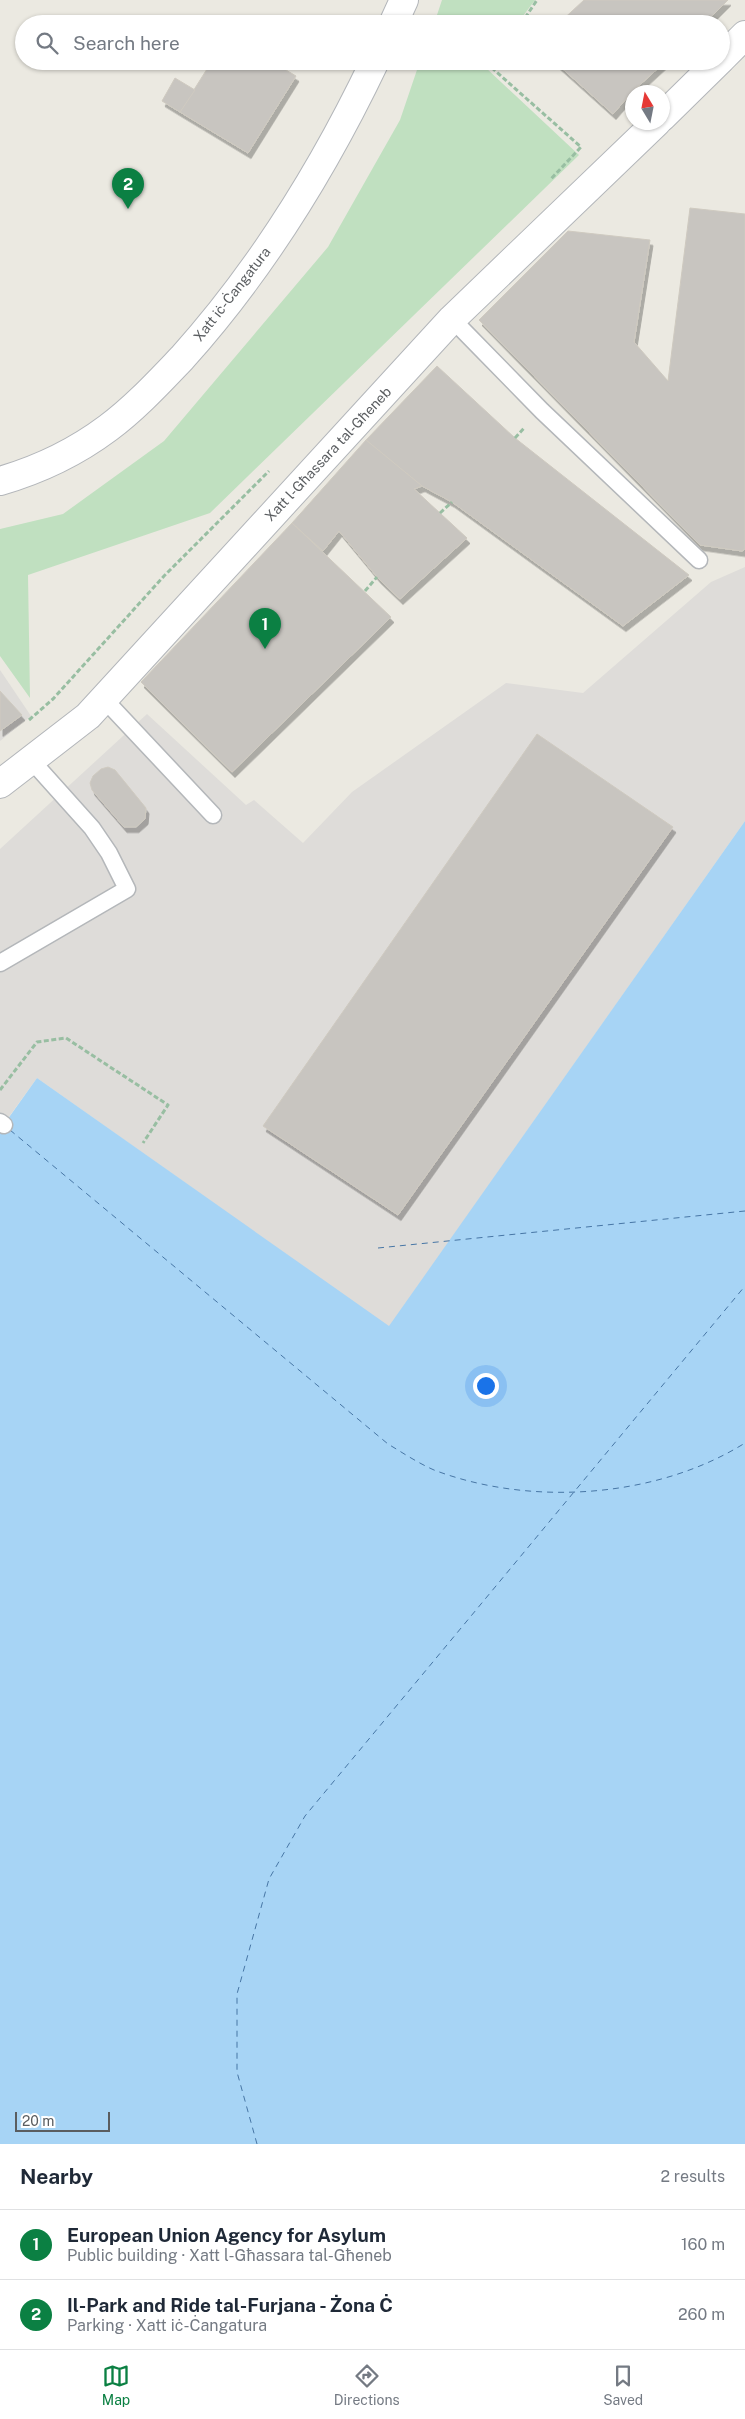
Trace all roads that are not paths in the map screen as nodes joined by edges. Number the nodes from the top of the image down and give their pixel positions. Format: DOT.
graph roads {
  1 [pos="404,0"];
  2 [pos="397,15"];
  3 [pos="745,35"];
  4 [pos="730,50"];
  5 [pos="371,70"];
  6 [pos="710,70"];
  7 [pos="670,109"];
  8 [pos="649,130"];
  9 [pos="452,319"];
  10 [pos="0,481"];
  11 [pos="699,560"];
  12 [pos="104,699"];
  13 [pos="32,760"];
  14 [pos="0,784"];
  15 [pos="213,815"];
  16 [pos="0,963"];
  1 -- 2 [label="street"];
  3 -- 4 [label="street"];
  5 -- 10 [label="street, Xatt iċ-Ċangatura"];
  6 -- 7 [label="street"];
  8 -- 9 [label="street, Xatt l-Għassara tal-Għeneb"];
  9 -- 11 [label="lane"];
  9 -- 12 [label="street, Xatt l-Għassara tal-Għeneb"];
  12 -- 13 [label="street, Xatt l-Għassara tal-Għeneb"];
  12 -- 15 [label="lane"];
  13 -- 14 [label="street, Xatt l-Għassara tal-Għeneb"];
  13 -- 16 [label="lane"];
}
